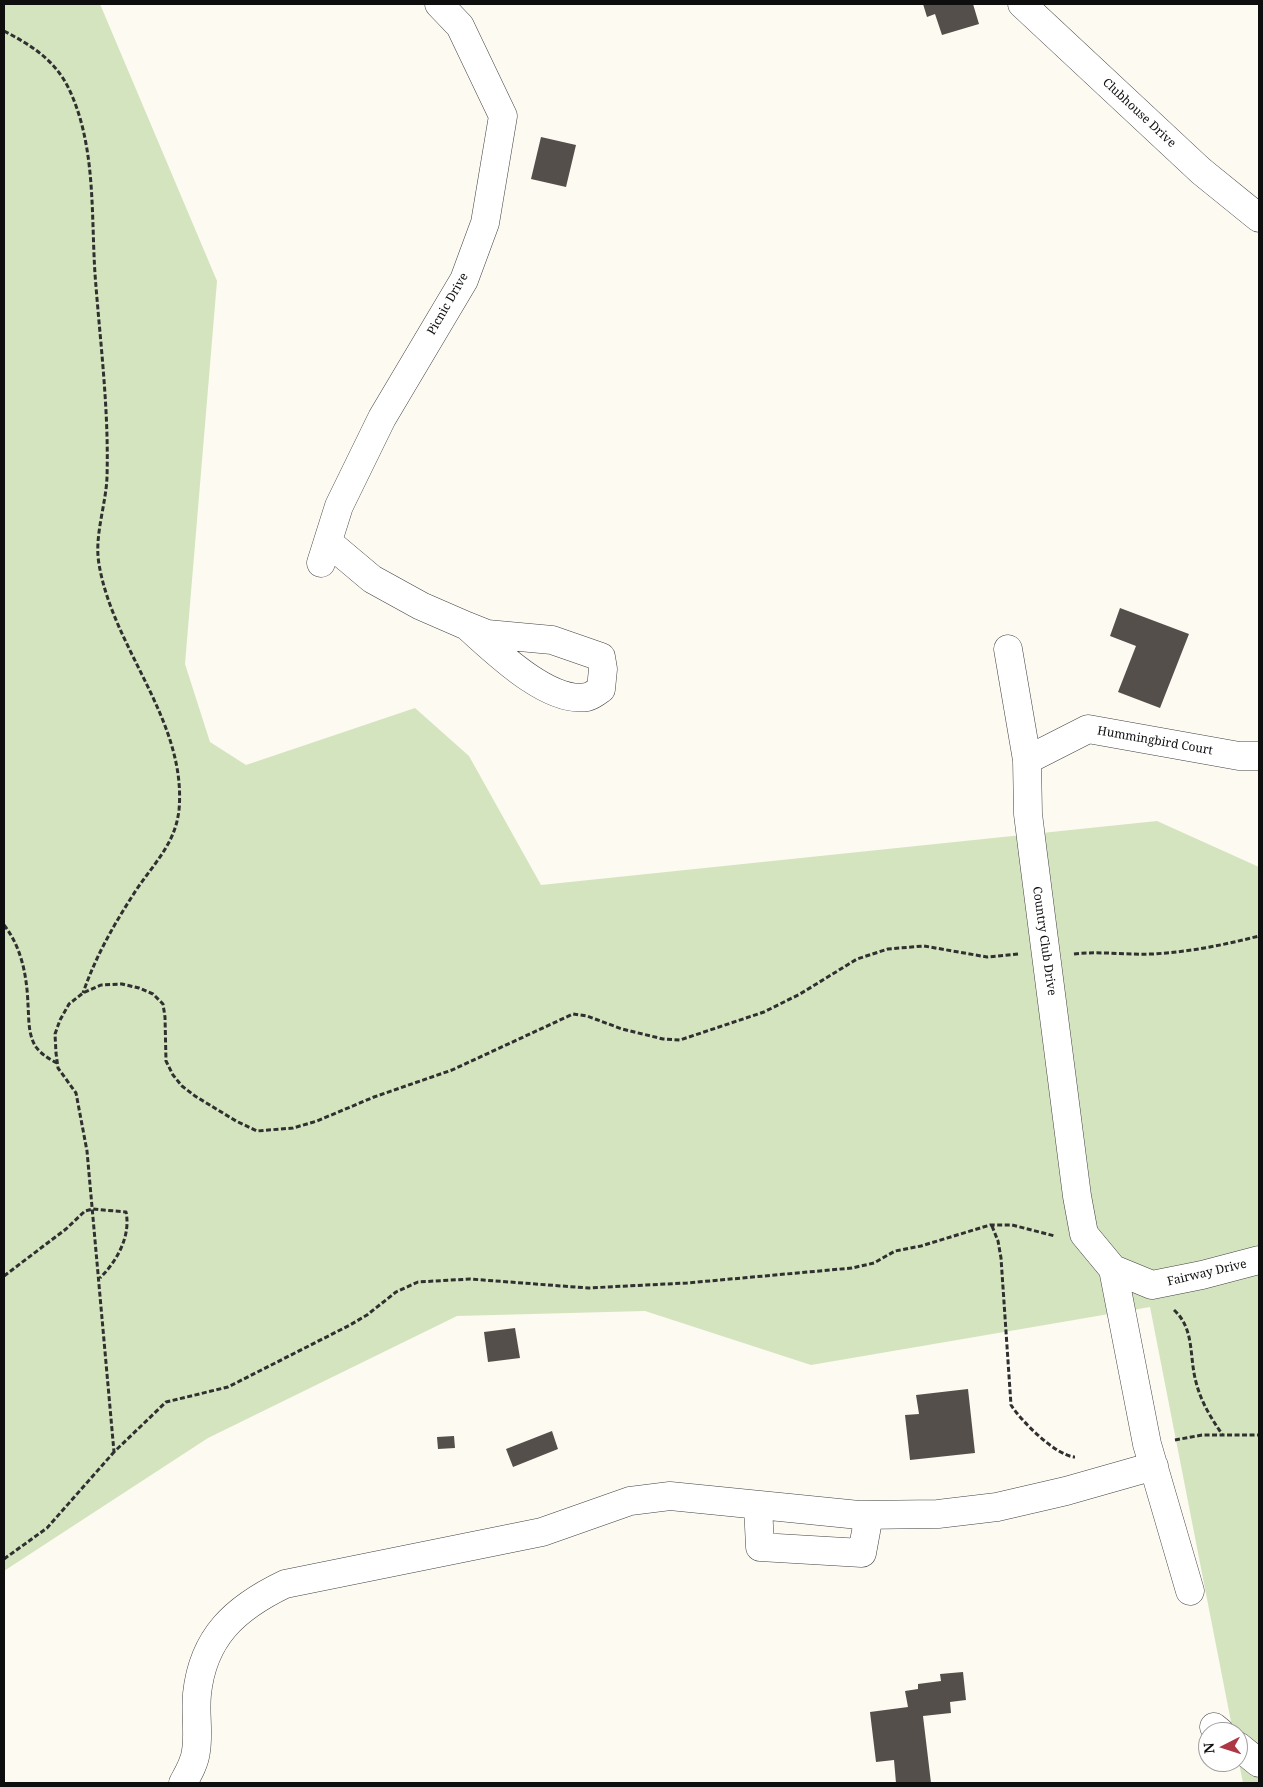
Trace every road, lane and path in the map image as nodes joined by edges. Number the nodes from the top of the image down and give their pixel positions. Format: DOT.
graph roads {
  1 [pos="439,4"];
  2 [pos="1022,4"];
  3 [pos="4,31"];
  4 [pos="1259,218"];
  5 [pos="467,626"];
  6 [pos="1008,649"];
  7 [pos="1259,756"];
  8 [pos="1027,760"];
  9 [pos="4,925"];
  10 [pos="1259,936"];
  11 [pos="1046,954"];
  12 [pos="83,993"];
  13 [pos="57,1063"];
  14 [pos="93,1210"];
  15 [pos="992,1225"];
  16 [pos="1086,1237"];
  17 [pos="1259,1260"];
  18 [pos="1113,1270"];
  19 [pos="4,1276"];
  20 [pos="100,1278"];
  21 [pos="1152,1285"];
  22 [pos="1222,1435"];
  23 [pos="1259,1435"];
  24 [pos="114,1452"];
  25 [pos="1150,1455"];
  26 [pos="1082,1457"];
  27 [pos="758,1504"];
  28 [pos="869,1515"];
  29 [pos="4,1559"];
  30 [pos="1190,1591"];
  31 [pos="1248,1754"];
  32 [pos="1259,1763"];
  33 [pos="183,1783"];
  1 -- 5 [label="street, Picnic Drive"];
  2 -- 4 [label="street, Clubhouse Drive"];
  3 -- 12 [label="path"];
  6 -- 8 [label="street, Country Club Drive"];
  7 -- 8 [label="street, Hummingbird Court"];
  8 -- 11 [label="street, Country Club Drive"];
  9 -- 13 [label="path"];
  10 -- 11 [label="path"];
  11 -- 12 [label="path"];
  11 -- 16 [label="street, Country Club Drive"];
  12 -- 13 [label="path"];
  13 -- 14 [label="path"];
  14 -- 19 [label="path"];
  14 -- 20 [label="path"];
  14 -- 20 [label="path"];
  15 -- 16 [label="path"];
  15 -- 24 [label="path"];
  15 -- 26 [label="path"];
  16 -- 18 [label="street"];
  17 -- 21 [label="street, Fairway Drive"];
  18 -- 21 [label="street, Fairway Drive"];
  18 -- 25 [label="street"];
  20 -- 24 [label="path"];
  21 -- 22 [label="path"];
  22 -- 23 [label="path"];
  22 -- 25 [label="path"];
  24 -- 29 [label="path"];
  25 -- 28 [label="street"];
  25 -- 30 [label="street"];
  27 -- 28 [label="street"];
  27 -- 28 [label="street"];
  27 -- 33 [label="street"];
  31 -- 32 [label="street"];
}
